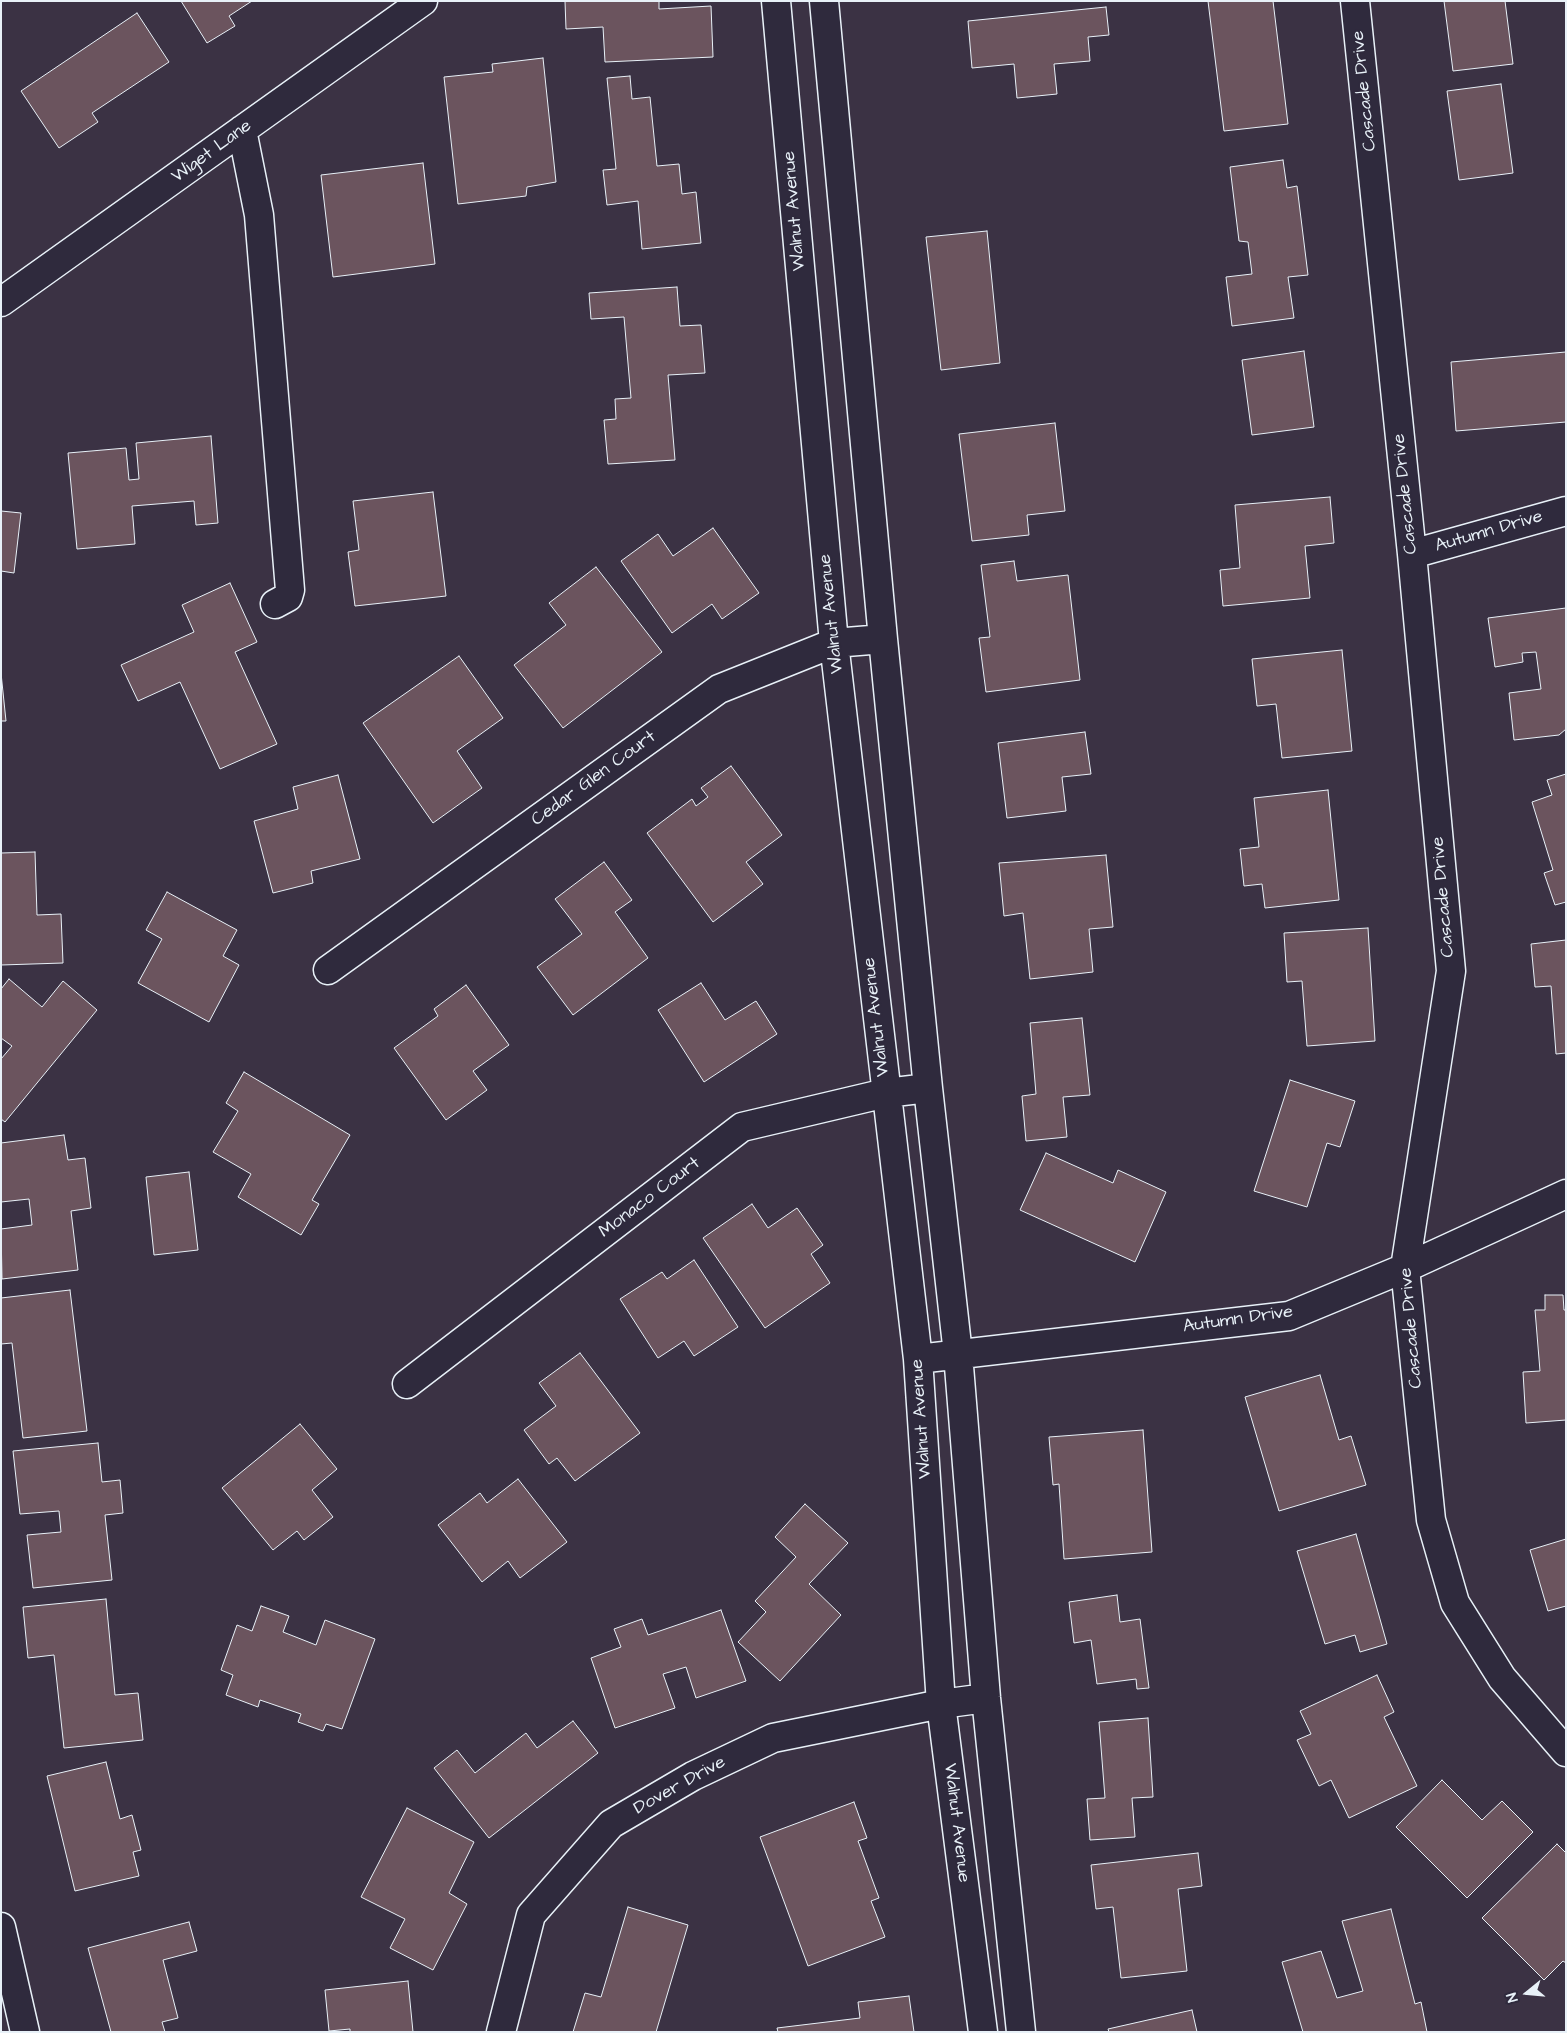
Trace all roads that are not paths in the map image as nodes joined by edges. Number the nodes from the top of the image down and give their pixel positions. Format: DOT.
graph roads {
  1 [pos="423,1"];
  2 [pos="776,1"];
  3 [pos="824,1"];
  4 [pos="1355,1"];
  5 [pos="242,130"];
  6 [pos="1,302"];
  7 [pos="1566,511"];
  8 [pos="1412,554"];
  9 [pos="274,604"];
  10 [pos="883,638"];
  11 [pos="834,643"];
  12 [pos="328,970"];
  13 [pos="928,1088"];
  14 [pos="886,1093"];
  15 [pos="1566,1194"];
  16 [pos="1405,1268"];
  17 [pos="958,1354"];
  18 [pos="918,1359"];
  19 [pos="407,1384"];
  20 [pos="986,1698"];
  21 [pos="941,1704"];
  22 [pos="1566,1752"];
  23 [pos="1,1927"];
  24 [pos="25,2032"];
  25 [pos="501,2032"];
  26 [pos="983,2032"];
  27 [pos="1021,2032"];
  1 -- 5 [label="street, Wiget Lane"];
  2 -- 11 [label="street, Walnut Avenue"];
  3 -- 10 [label="street"];
  4 -- 8 [label="street, Cascade Drive"];
  5 -- 6 [label="street, Wiget Lane"];
  5 -- 9 [label="street"];
  7 -- 8 [label="street, Autumn Drive"];
  8 -- 16 [label="street, Cascade Drive"];
  10 -- 11 [label="street, Cedar Glen Court"];
  10 -- 13 [label="street"];
  11 -- 12 [label="street, Cedar Glen Court"];
  11 -- 14 [label="street, Walnut Avenue"];
  13 -- 14 [label="street, Monaco Court"];
  13 -- 17 [label="street"];
  14 -- 18 [label="street, Walnut Avenue"];
  14 -- 19 [label="street, Monaco Court"];
  15 -- 16 [label="street, Autumn Drive"];
  16 -- 17 [label="street, Autumn Drive"];
  16 -- 22 [label="street, Cascade Drive"];
  17 -- 18 [label="street, Autumn Drive"];
  17 -- 20 [label="street"];
  18 -- 21 [label="street, Walnut Avenue"];
  20 -- 21 [label="street, Dover Drive"];
  20 -- 27 [label="street"];
  21 -- 25 [label="street, Dover Drive"];
  21 -- 26 [label="street, Walnut Avenue"];
  23 -- 24 [label="street"];
}
